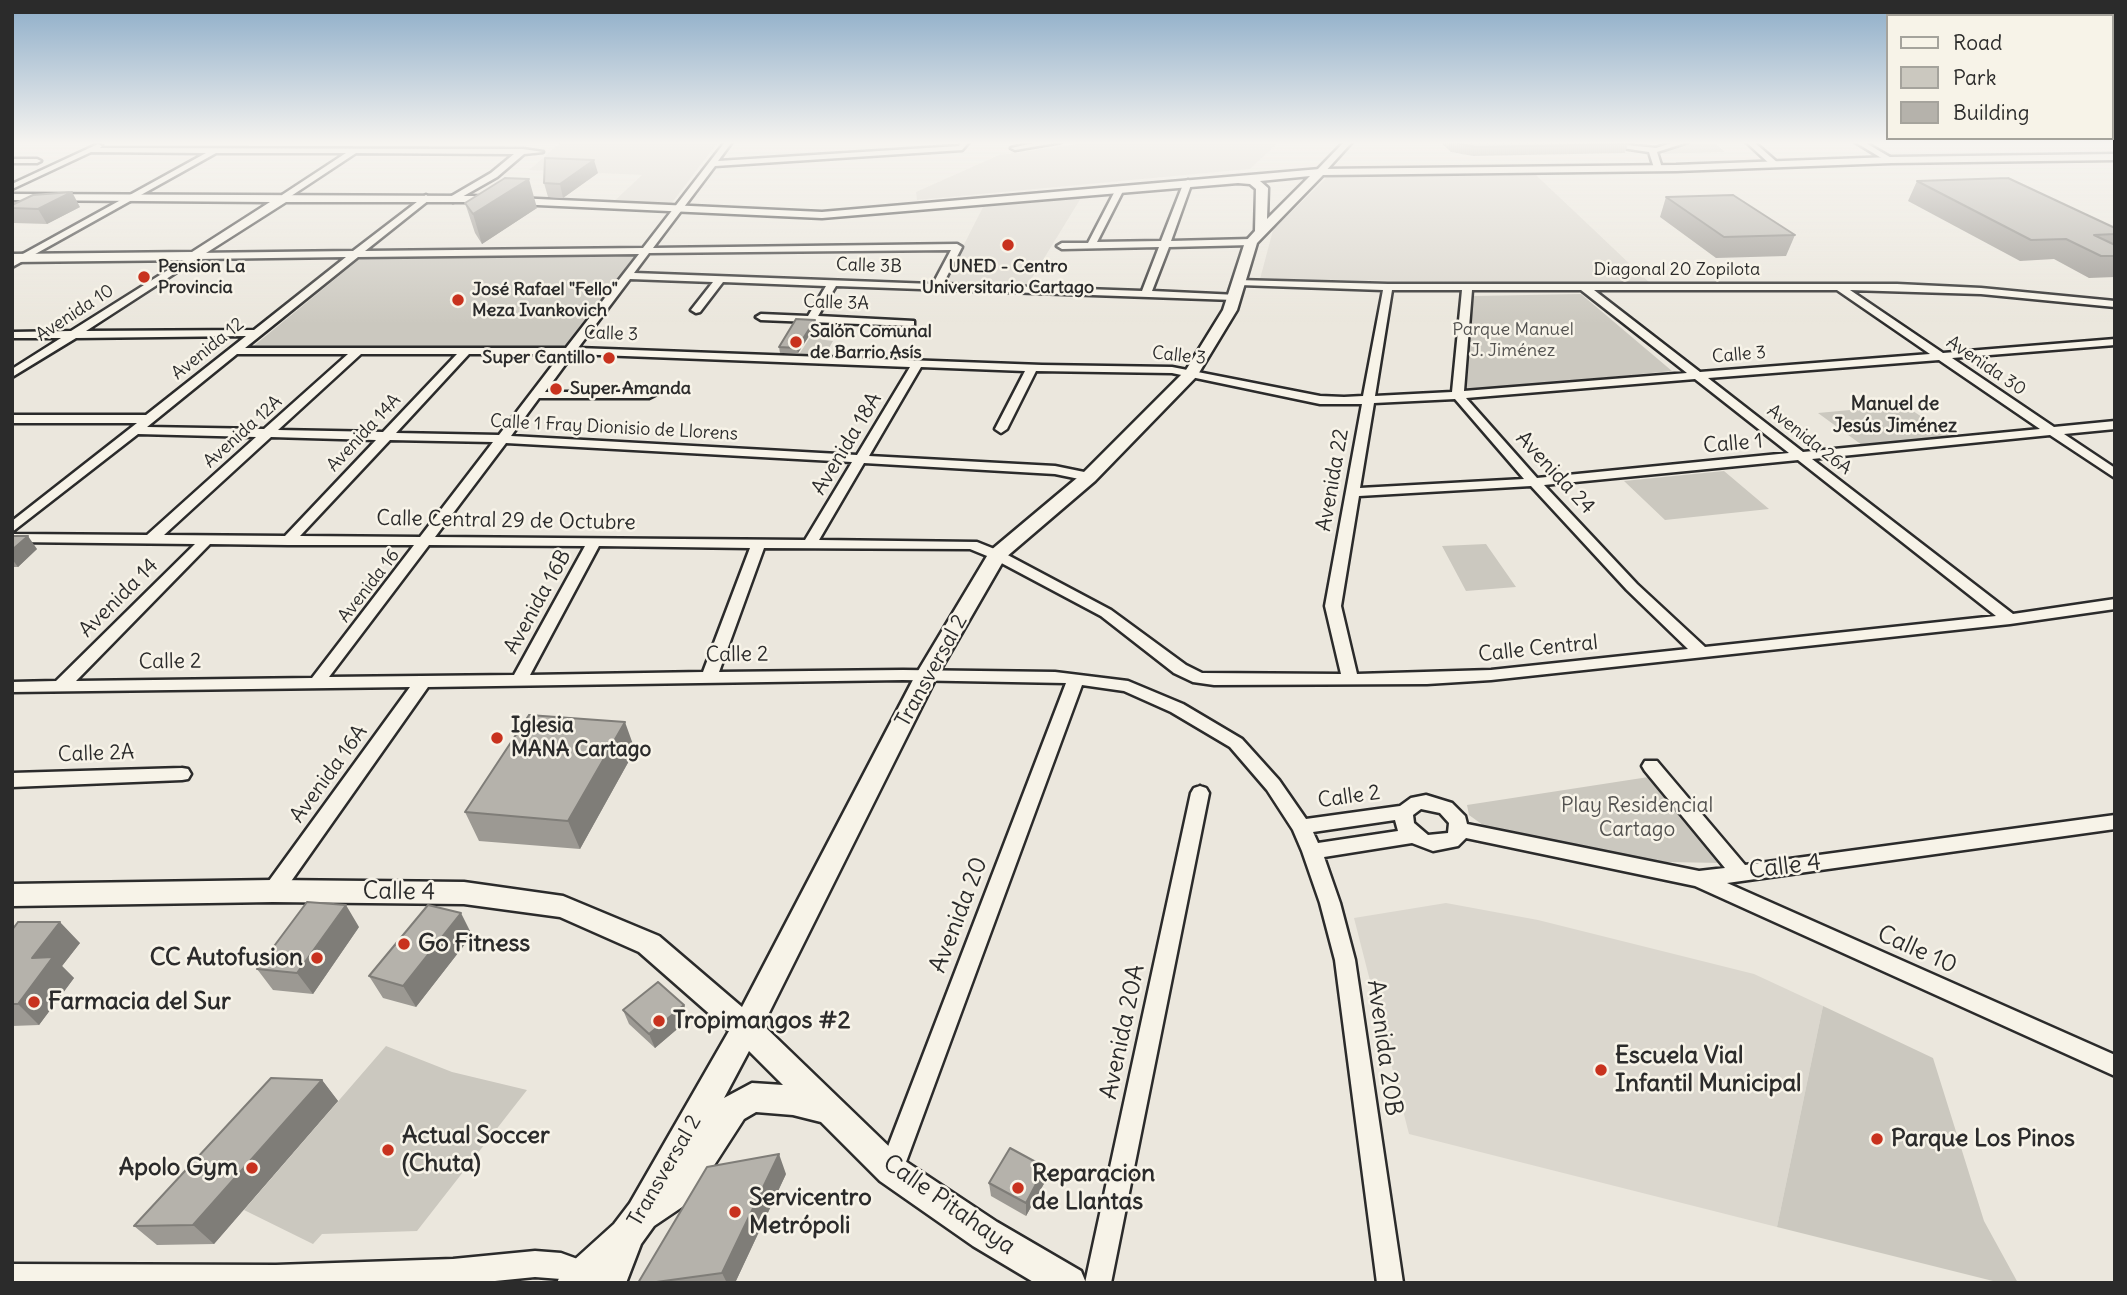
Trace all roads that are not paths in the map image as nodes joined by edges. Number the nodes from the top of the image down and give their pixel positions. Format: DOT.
graph roads {
  1 [pos="122,202"];
  2 [pos="277,202"];
  3 [pos="420,202"];
  4 [pos="537,202"];
  5 [pos="685,202"];
  6 [pos="978,202"];
  7 [pos="1113,202"];
  8 [pos="1180,202"];
  9 [pos="1260,202"];
  10 [pos="1290,202"];
  11 [pos="679,210"];
  12 [pos="1256,236"];
  13 [pos="1165,244"];
  14 [pos="1091,245"];
  15 [pos="1062,246"];
  16 [pos="649,250"];
  17 [pos="355,254"];
  18 [pos="195,256"];
  19 [pos="16,260"];
  20 [pos="629,276"];
  21 [pos="720,279"];
  22 [pos="833,283"];
  23 [pos="937,286"];
  24 [pos="1838,286"];
  25 [pos="1388,287"];
  26 [pos="1467,288"];
  27 [pos="1585,288"];
  28 [pos="1237,290"];
  29 [pos="1147,292"];
  30 [pos="2115,304"];
  31 [pos="696,310"];
  32 [pos="761,317"];
  33 [pos="811,319"];
  34 [pos="910,323"];
  35 [pos="256,333"];
  36 [pos="12,335"];
  37 [pos="75,335"];
  38 [pos="2115,342"];
  39 [pos="235,351"];
  40 [pos="358,351"];
  41 [pos="466,351"];
  42 [pos="572,351"];
  43 [pos="1939,356"];
  44 [pos="918,363"];
  45 [pos="1032,368"];
  46 [pos="1192,373"];
  47 [pos="12,374"];
  48 [pos="1698,376"];
  49 [pos="538,395"];
  50 [pos="649,395"];
  51 [pos="1458,396"];
  52 [pos="1370,400"];
  53 [pos="12,419"];
  54 [pos="148,419"];
  55 [pos="2115,425"];
  56 [pos="1002,429"];
  57 [pos="135,430"];
  58 [pos="2051,432"];
  59 [pos="266,434"];
  60 [pos="384,438"];
  61 [pos="504,439"];
  62 [pos="1803,457"];
  63 [pos="859,459"];
  64 [pos="2115,474"];
  65 [pos="1089,478"];
  66 [pos="1536,482"];
  67 [pos="1354,492"];
  68 [pos="12,528"];
  69 [pos="12,538"];
  70 [pos="151,539"];
  71 [pos="206,540"];
  72 [pos="288,541"];
  73 [pos="425,542"];
  74 [pos="594,543"];
  75 [pos="758,545"];
  76 [pos="809,545"];
  77 [pos="997,555"];
  78 [pos="2115,604"];
  79 [pos="2010,619"];
  80 [pos="1702,653"];
  81 [pos="926,676"];
  82 [pos="709,678"];
  83 [pos="1076,679"];
  84 [pos="519,680"];
  85 [pos="1350,680"];
  86 [pos="317,682"];
  87 [pos="422,683"];
  88 [pos="61,686"];
  89 [pos="12,687"];
  90 [pos="1651,766"];
  91 [pos="182,774"];
  92 [pos="12,780"];
  93 [pos="1200,793"];
  94 [pos="1404,812"];
  95 [pos="2115,822"];
  96 [pos="1301,827"];
  97 [pos="1459,829"];
  98 [pos="1413,836"];
  99 [pos="1312,851"];
  100 [pos="1740,872"];
  101 [pos="1699,879"];
  102 [pos="273,891"];
  103 [pos="12,895"];
  104 [pos="746,1028"];
  105 [pos="2115,1066"];
  106 [pos="828,1110"];
  107 [pos="891,1170"];
  108 [pos="634,1226"];
  109 [pos="12,1277"];
  110 [pos="594,1280"];
  111 [pos="1069,1283"];
  112 [pos="1098,1283"];
  113 [pos="1390,1283"];
  1 -- 19 [label="street"];
  2 -- 18 [label="main road, Avenida 10"];
  3 -- 17 [label="street, Avenida 12"];
  4 -- 11 [label="main road"];
  5 -- 11 [label="street, Avenida 16"];
  6 -- 11 [label="main road"];
  7 -- 14 [label="street"];
  8 -- 13 [label="street"];
  9 -- 12 [label="main road, Transversal 2"];
  10 -- 12 [label="main road"];
  11 -- 16 [label="street, Avenida 16"];
  12 -- 13 [label="street"];
  12 -- 28 [label="main road, Transversal 2"];
  13 -- 14 [label="street"];
  13 -- 29 [label="street"];
  14 -- 15 [label="street"];
  16 -- 17 [label="street"];
  16 -- 20 [label="street, Avenida 16"];
  16 -- 23 [label="street"];
  17 -- 18 [label="street"];
  17 -- 35 [label="street, Avenida 12"];
  18 -- 19 [label="main road"];
  18 -- 37 [label="street, Avenida 10"];
  20 -- 21 [label="street, Calle 3B"];
  20 -- 42 [label="street, Avenida 16"];
  21 -- 22 [label="street, Calle 3B"];
  21 -- 31 [label="street"];
  22 -- 23 [label="street, Calle 3B"];
  22 -- 33 [label="street"];
  23 -- 29 [label="street, Calle 3B"];
  24 -- 27 [label="street, Diagonal 20 Zopilota"];
  24 -- 30 [label="street, Diagonal 20 Zopilota"];
  24 -- 43 [label="street, Avenida 30"];
  25 -- 26 [label="street, Diagonal 20 Zopilota"];
  25 -- 28 [label="street, Diagonal 20 Zopilota"];
  25 -- 52 [label="street, Avenida 22"];
  26 -- 27 [label="street, Diagonal 20 Zopilota"];
  26 -- 51 [label="street"];
  27 -- 48 [label="street, Avenida 26A"];
  28 -- 29 [label="street, Calle 3B"];
  28 -- 46 [label="main road, Transversal 2"];
  32 -- 33 [label="street, Calle 3A"];
  33 -- 34 [label="street, Calle 3A"];
  35 -- 37 [label="street"];
  35 -- 39 [label="street, Avenida 12"];
  36 -- 37 [label="street"];
  37 -- 47 [label="street, Avenida 10"];
  38 -- 43 [label="street, Calle 3"];
  39 -- 40 [label="street, Calle 3"];
  39 -- 54 [label="street, Avenida 12"];
  40 -- 41 [label="street, Calle 3"];
  40 -- 59 [label="street, Avenida 12A"];
  41 -- 42 [label="street, Calle 3"];
  41 -- 60 [label="street, Avenida 14A"];
  42 -- 44 [label="street, Calle 3"];
  42 -- 49 [label="street, Avenida 16"];
  43 -- 48 [label="street, Calle 3"];
  43 -- 58 [label="street, Avenida 30"];
  44 -- 45 [label="street, Calle 3"];
  44 -- 63 [label="street, Avenida 18A"];
  45 -- 46 [label="street, Calle 3"];
  45 -- 56 [label="street"];
  46 -- 52 [label="street, Calle 3"];
  46 -- 65 [label="main road, Transversal 2"];
  48 -- 51 [label="street, Calle 3"];
  48 -- 62 [label="street, Avenida 26A"];
  49 -- 50 [label="street"];
  49 -- 61 [label="street, Avenida 16"];
  51 -- 52 [label="street, Calle 3"];
  51 -- 66 [label="street, Avenida 24"];
  52 -- 67 [label="street, Avenida 22"];
  53 -- 54 [label="street"];
  54 -- 57 [label="street, Avenida 12"];
  55 -- 58 [label="street, Calle 1"];
  57 -- 59 [label="street, Calle 1 Fray Dionisio de Llorens"];
  57 -- 68 [label="street, Avenida 12"];
  58 -- 62 [label="street, Calle 1"];
  58 -- 64 [label="street, Avenida 30"];
  59 -- 60 [label="street, Calle 1 Fray Dionisio de Llorens"];
  59 -- 70 [label="street, Avenida 12A"];
  60 -- 61 [label="street, Calle 1 Fray Dionisio de Llorens"];
  60 -- 72 [label="street, Avenida 14A"];
  61 -- 63 [label="street, Calle 1 Fray Dionisio de Llorens"];
  61 -- 73 [label="street, Avenida 16"];
  62 -- 66 [label="street, Calle 1"];
  62 -- 79 [label="street, Avenida 26A"];
  63 -- 65 [label="street, Calle 1 Fray Dionisio de Llorens"];
  63 -- 76 [label="street, Avenida 18A"];
  65 -- 77 [label="main road, Transversal 2"];
  66 -- 67 [label="street, Calle 1"];
  66 -- 80 [label="street, Avenida 24"];
  67 -- 85 [label="street, Avenida 22"];
  69 -- 70 [label="street, Calle Central 29 de Octubre"];
  70 -- 71 [label="street, Calle Central 29 de Octubre"];
  71 -- 72 [label="street, Calle Central 29 de Octubre"];
  71 -- 88 [label="street, Avenida 14"];
  72 -- 73 [label="street, Calle Central 29 de Octubre"];
  73 -- 74 [label="street, Calle Central 29 de Octubre"];
  73 -- 86 [label="street, Avenida 16"];
  74 -- 75 [label="street, Calle Central 29 de Octubre"];
  74 -- 84 [label="street, Avenida 16B"];
  75 -- 76 [label="street, Calle Central 29 de Octubre"];
  75 -- 82 [label="street"];
  76 -- 77 [label="street, Calle Central 29 de Octubre"];
  77 -- 81 [label="main road, Transversal 2"];
  77 -- 85 [label="street, Calle Central"];
  78 -- 79 [label="street, Calle Central"];
  79 -- 80 [label="street, Calle Central"];
  80 -- 85 [label="street, Calle Central"];
  81 -- 82 [label="street, Calle 2"];
  81 -- 83 [label="street, Calle 2"];
  81 -- 104 [label="main road, Transversal 2"];
  82 -- 84 [label="street, Calle 2"];
  83 -- 96 [label="street, Calle 2"];
  83 -- 107 [label="street, Avenida 20"];
  84 -- 87 [label="street, Calle 2"];
  86 -- 87 [label="street, Calle 2"];
  86 -- 88 [label="street, Calle 2"];
  87 -- 102 [label="street, Avenida 16A"];
  88 -- 89 [label="street, Calle 2"];
  90 -- 100 [label="street"];
  91 -- 92 [label="street, Calle 2A"];
  93 -- 112 [label="street, Avenida 20A"];
  94 -- 96 [label="street, Calle 2"];
  94 -- 97 [label="street"];
  94 -- 98 [label="street"];
  95 -- 100 [label="street, Calle 4"];
  96 -- 99 [label="street, Avenida 20B"];
  97 -- 98 [label="street"];
  97 -- 101 [label="street, Calle 4"];
  98 -- 99 [label="street"];
  99 -- 113 [label="street, Avenida 20B"];
  100 -- 101 [label="street, Calle 4"];
  101 -- 105 [label="street, Calle 10"];
  102 -- 103 [label="main road, Calle 4"];
  102 -- 104 [label="main road, Calle 4"];
  104 -- 106 [label="main road, Calle Pitahaya"];
  104 -- 108 [label="main road, Transversal 2"];
  106 -- 107 [label="main road, Calle Pitahaya"];
  106 -- 108 [label="main road"];
  107 -- 111 [label="main road, Calle Pitahaya"];
  108 -- 110 [label="main road, Transversal 2"];
  109 -- 110 [label="street"];
}
